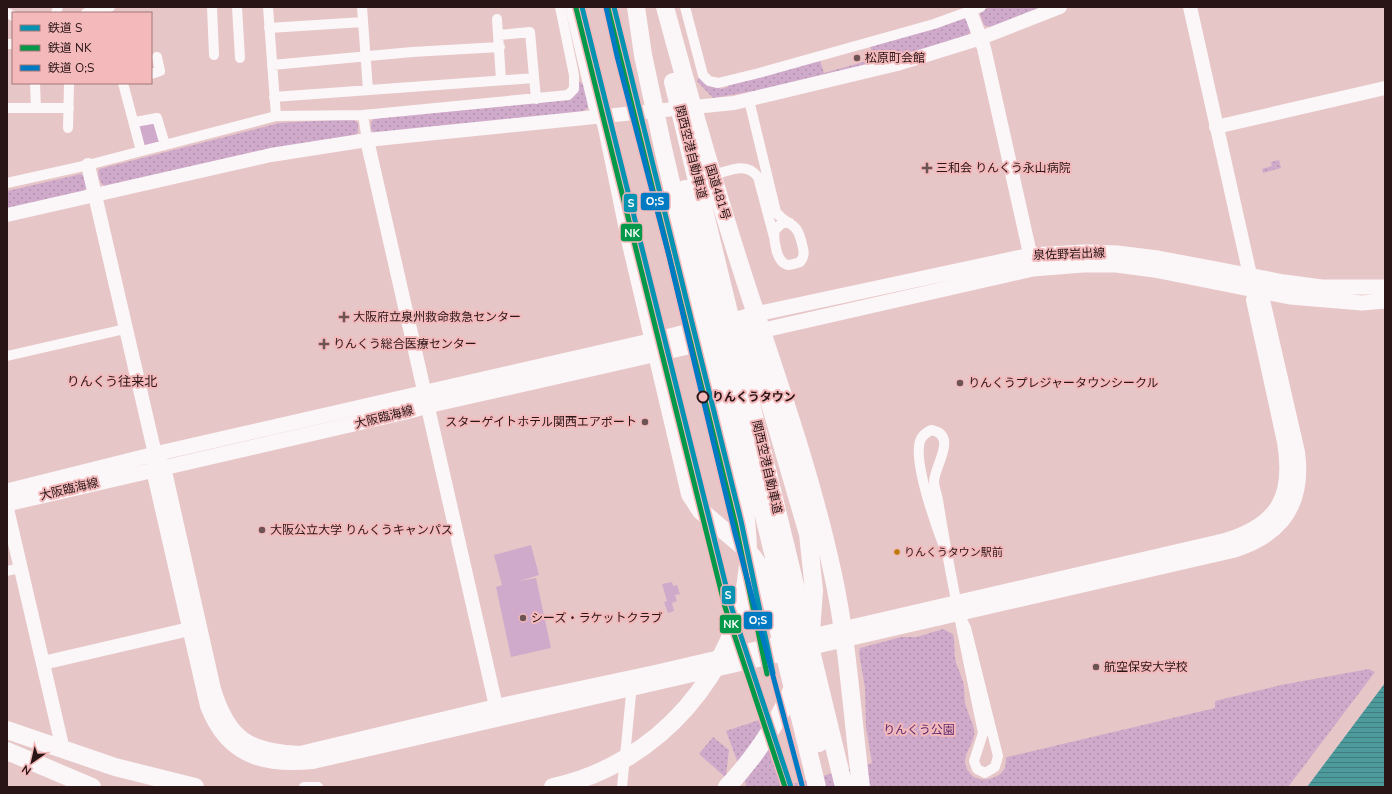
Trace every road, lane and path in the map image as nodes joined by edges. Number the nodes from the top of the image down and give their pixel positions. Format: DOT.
graph roads {
  1 [pos="110,7"];
  2 [pos="212,7"];
  3 [pos="237,7"];
  4 [pos="268,7"];
  5 [pos="362,7"];
  6 [pos="560,7"];
  7 [pos="565,7"];
  8 [pos="574,7"];
  9 [pos="636,7"];
  10 [pos="639,7"];
  11 [pos="654,7"];
  12 [pos="665,7"];
  13 [pos="685,7"];
  14 [pos="1060,7"];
  15 [pos="1190,7"];
  16 [pos="975,9"];
  17 [pos="95,12"];
  18 [pos="497,19"];
  19 [pos="363,22"];
  20 [pos="269,28"];
  21 [pos="499,35"];
  22 [pos="981,38"];
  23 [pos="500,47"];
  24 [pos="666,51"];
  25 [pos="214,55"];
  26 [pos="586,56"];
  27 [pos="157,57"];
  28 [pos="240,58"];
  29 [pos="364,58"];
  30 [pos="272,65"];
  31 [pos="152,74"];
  32 [pos="534,78"];
  33 [pos="501,80"];
  34 [pos="35,84"];
  35 [pos="69,84"];
  36 [pos="123,84"];
  37 [pos="1385,88"];
  38 [pos="368,90"];
  39 [pos="274,97"];
  40 [pos="536,99"];
  41 [pos="749,100"];
  42 [pos="7,108"];
  43 [pos="36,108"];
  44 [pos="69,108"];
  45 [pos="693,108"];
  46 [pos="276,116"];
  47 [pos="363,116"];
  48 [pos="604,116"];
  49 [pos="135,122"];
  50 [pos="1216,127"];
  51 [pos="68,128"];
  52 [pos="367,140"];
  53 [pos="165,145"];
  54 [pos="141,152"];
  55 [pos="88,165"];
  56 [pos="713,175"];
  57 [pos="7,183"];
  58 [pos="96,196"];
  59 [pos="7,216"];
  60 [pos="790,223"];
  61 [pos="774,238"];
  62 [pos="1032,262"];
  63 [pos="1250,275"];
  64 [pos="1385,287"];
  65 [pos="1256,291"];
  66 [pos="1385,301"];
  67 [pos="759,322"];
  68 [pos="125,329"];
  69 [pos="656,348"];
  70 [pos="7,356"];
  71 [pos="425,399"];
  72 [pos="154,454"];
  73 [pos="158,468"];
  74 [pos="7,490"];
  75 [pos="7,504"];
  76 [pos="7,509"];
  77 [pos="946,552"];
  78 [pos="14,570"];
  79 [pos="958,609"];
  80 [pos="195,628"];
  81 [pos="43,663"];
  82 [pos="632,683"];
  83 [pos="497,713"];
  84 [pos="7,730"];
  85 [pos="61,741"];
  86 [pos="7,751"];
  87 [pos="92,787"];
  88 [pos="195,787"];
  89 [pos="304,787"];
  90 [pos="318,787"];
  91 [pos="553,787"];
  92 [pos="622,787"];
  93 [pos="727,787"];
  94 [pos="817,787"];
  95 [pos="829,787"];
  96 [pos="844,787"];
  97 [pos="861,787"];
  1 -- 17 [label="street"];
  2 -- 25 [label="street"];
  3 -- 28 [label="street"];
  4 -- 20 [label="street"];
  5 -- 19 [label="street"];
  6 -- 40 [label="street"];
  7 -- 26 [label="street"];
  8 -- 26 [label="highway"];
  9 -- 91 [label="highway"];
  10 -- 95 [label="highway, 関西空港自動車道"];
  11 -- 24 [label="highway, 関西空港自動車道"];
  12 -- 45 [label="highway, 国道481号"];
  13 -- 16 [label="street"];
  14 -- 22 [label="street"];
  15 -- 50 [label="street"];
  16 -- 22 [label="street"];
  18 -- 21 [label="street"];
  19 -- 20 [label="street"];
  19 -- 29 [label="street"];
  20 -- 30 [label="street"];
  21 -- 23 [label="street"];
  21 -- 32 [label="street"];
  22 -- 41 [label="street"];
  22 -- 62 [label="street"];
  23 -- 29 [label="street"];
  23 -- 33 [label="street"];
  24 -- 93 [label="highway"];
  24 -- 96 [label="highway, 関西空港自動車道"];
  26 -- 48 [label="highway"];
  27 -- 31 [label="street"];
  29 -- 30 [label="street"];
  29 -- 38 [label="street"];
  30 -- 39 [label="street"];
  32 -- 33 [label="street"];
  32 -- 40 [label="street"];
  33 -- 38 [label="street"];
  34 -- 43 [label="street"];
  35 -- 44 [label="street"];
  36 -- 49 [label="street"];
  37 -- 50 [label="street"];
  38 -- 39 [label="street"];
  39 -- 46 [label="street"];
  40 -- 47 [label="street"];
  41 -- 45 [label="street"];
  41 -- 60 [label="street"];
  42 -- 43 [label="street"];
  43 -- 44 [label="street"];
  44 -- 51 [label="street"];
  45 -- 48 [label="street"];
  45 -- 56 [label="highway, 国道481号"];
  46 -- 47 [label="street"];
  46 -- 53 [label="street"];
  47 -- 52 [label="street"];
  48 -- 52 [label="street"];
  48 -- 69 [label="highway"];
  49 -- 53 [label="street"];
  49 -- 54 [label="street"];
  50 -- 63 [label="street"];
  52 -- 58 [label="street"];
  52 -- 71 [label="street"];
  53 -- 54 [label="street"];
  54 -- 55 [label="street"];
  55 -- 57 [label="street"];
  55 -- 58 [label="street"];
  56 -- 61 [label="street"];
  56 -- 67 [label="highway, 国道481号"];
  58 -- 59 [label="street"];
  58 -- 68 [label="street"];
  60 -- 61 [label="street"];
  60 -- 61 [label="street"];
  62 -- 63 [label="main road, 泉佐野岩出線"];
  62 -- 65 [label="main road, 泉佐野岩出線"];
  62 -- 67 [label="main road, 泉佐野岩出線"];
  63 -- 64 [label="main road, 泉佐野岩出線"];
  63 -- 65 [label="street"];
  65 -- 66 [label="main road, 泉佐野岩出線"];
  65 -- 79 [label="street"];
  67 -- 69 [label="main road, 大阪臨海線"];
  67 -- 97 [label="highway, 国道481号"];
  68 -- 70 [label="street"];
  68 -- 72 [label="street"];
  69 -- 71 [label="main road, 大阪臨海線"];
  69 -- 94 [label="highway"];
  71 -- 72 [label="main road, 大阪臨海線"];
  71 -- 73 [label="main road, 大阪臨海線"];
  71 -- 83 [label="street"];
  72 -- 73 [label="street"];
  72 -- 74 [label="main road, 大阪臨海線"];
  73 -- 75 [label="main road, 大阪臨海線"];
  73 -- 80 [label="street"];
  76 -- 78 [label="street"];
  77 -- 77 [label="street"];
  77 -- 79 [label="street"];
  78 -- 81 [label="street"];
  79 -- 79 [label="street"];
  79 -- 82 [label="street"];
  80 -- 81 [label="street"];
  80 -- 83 [label="street"];
  81 -- 85 [label="street"];
  82 -- 83 [label="street"];
  82 -- 92 [label="street"];
  84 -- 88 [label="highway"];
  86 -- 87 [label="highway"];
  89 -- 90 [label="street"];
}
